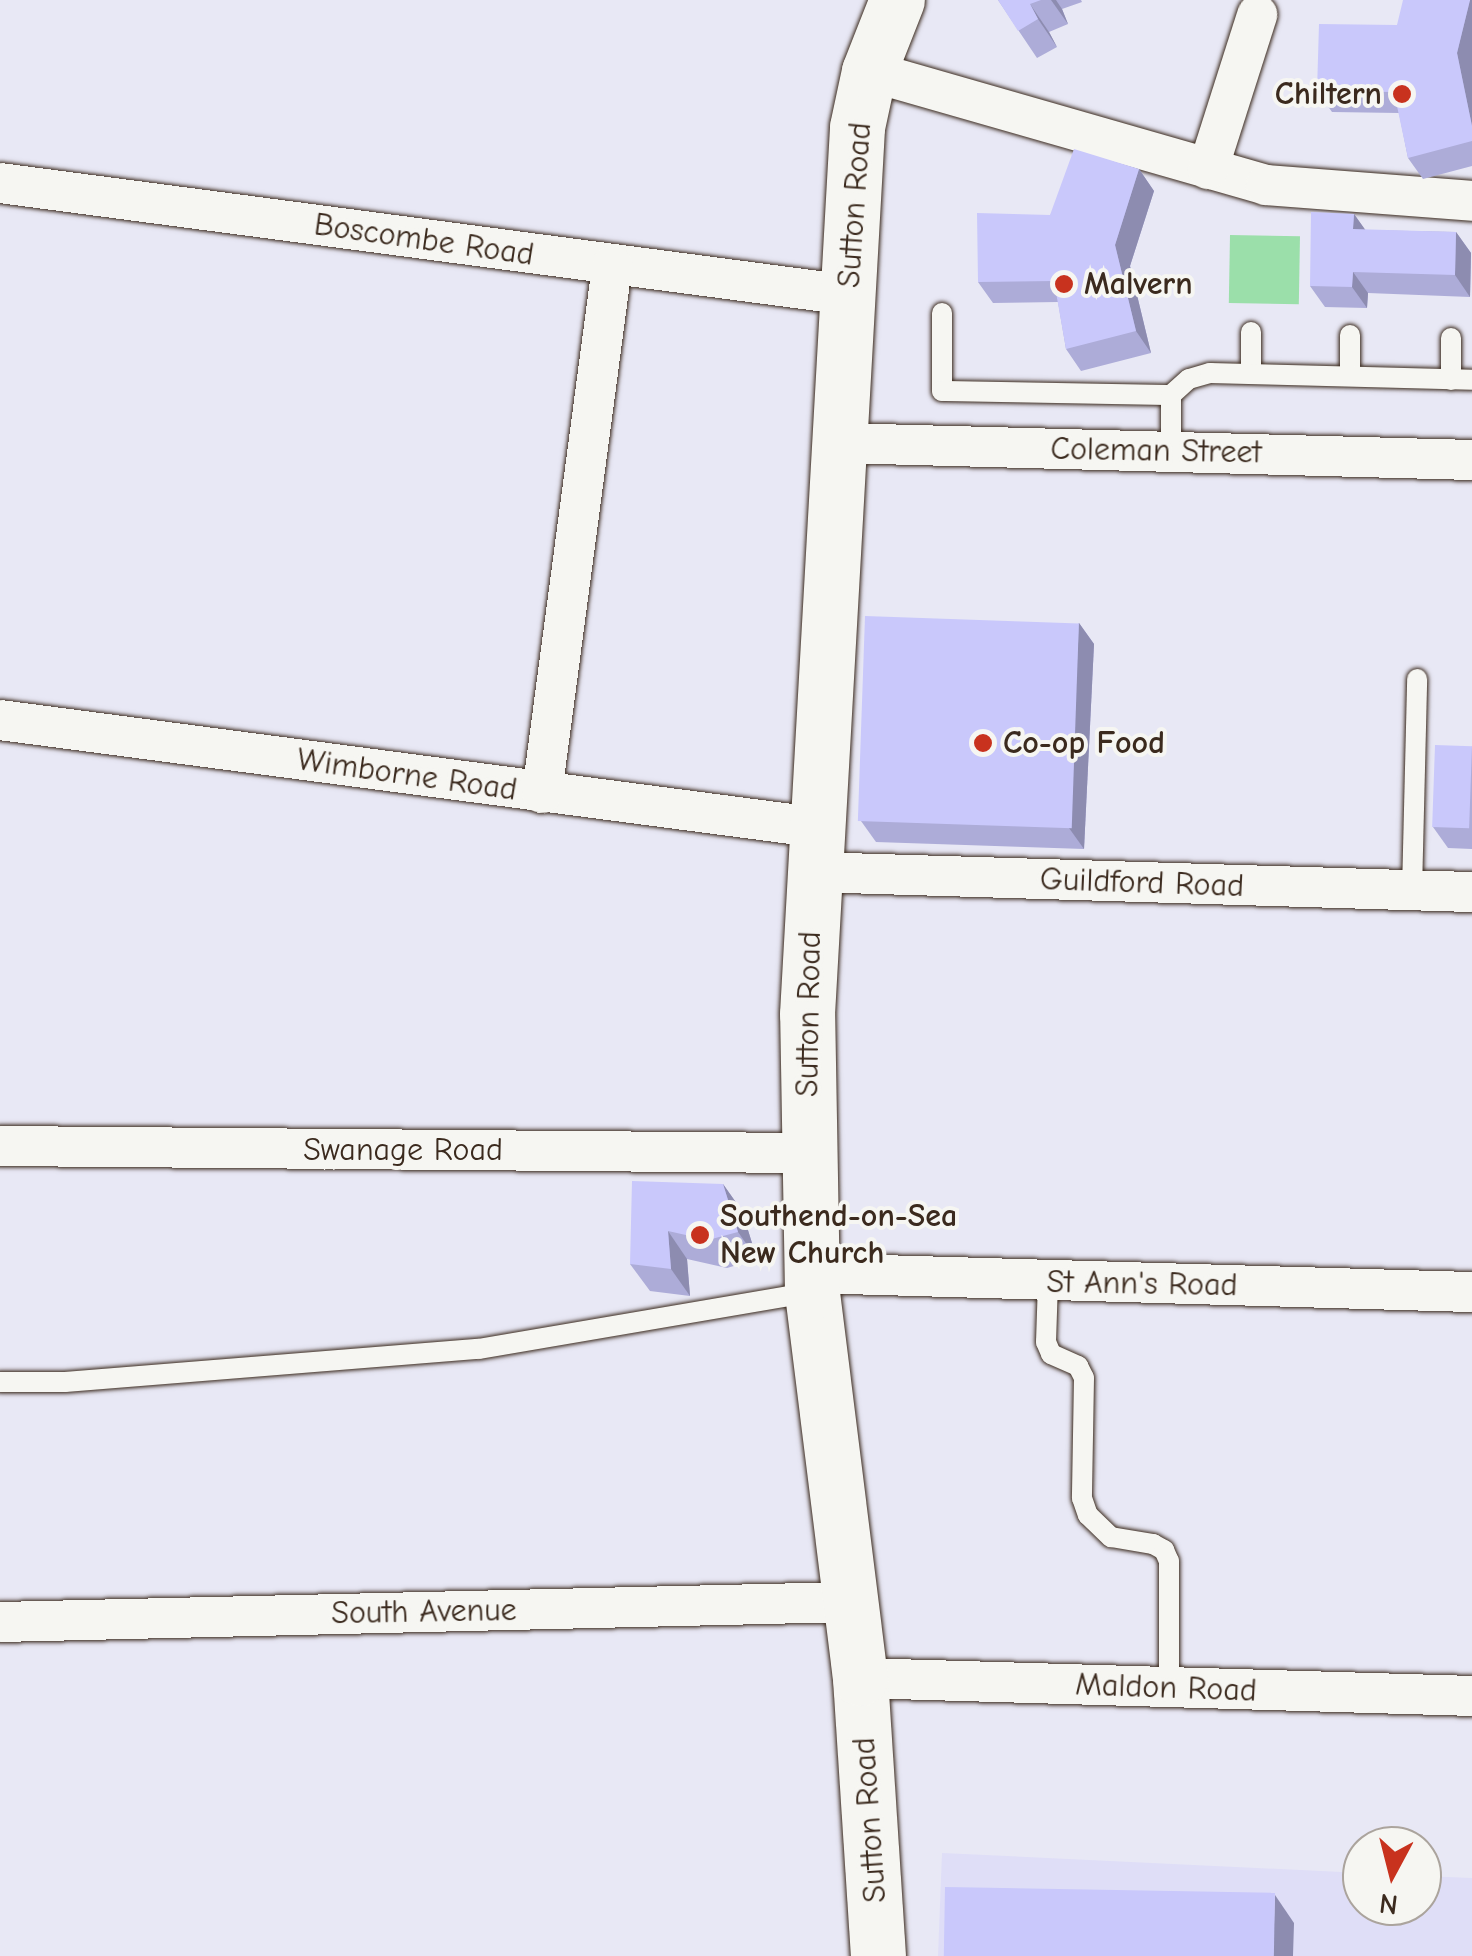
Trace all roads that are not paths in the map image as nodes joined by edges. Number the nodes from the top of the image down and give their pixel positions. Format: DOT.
graph roads {
  1 [pos="896,0"];
  2 [pos="1257,15"];
  3 [pos="869,71"];
  4 [pos="1208,169"];
  5 [pos="0,183"];
  6 [pos="1460,205"];
  7 [pos="612,266"];
  8 [pos="848,295"];
  9 [pos="942,312"];
  10 [pos="1251,332"];
  11 [pos="1350,335"];
  12 [pos="1451,338"];
  13 [pos="1251,374"];
  14 [pos="1350,376"];
  15 [pos="1461,380"];
  16 [pos="1171,395"];
  17 [pos="840,443"];
  18 [pos="1171,451"];
  19 [pos="1472,460"];
  20 [pos="1417,679"];
  21 [pos="0,720"];
  22 [pos="542,794"];
  23 [pos="813,849"];
  24 [pos="1412,891"];
  25 [pos="1472,892"];
  26 [pos="0,1146"];
  27 [pos="807,1154"];
  28 [pos="812,1282"];
  29 [pos="1048,1282"];
  30 [pos="1472,1292"];
  31 [pos="0,1382"];
  32 [pos="848,1602"];
  33 [pos="0,1622"];
  34 [pos="860,1678"];
  35 [pos="1169,1689"];
  36 [pos="1472,1696"];
  37 [pos="878,1956"];
  1 -- 3 [label="main road, Sutton Road"];
  2 -- 4 [label="street"];
  3 -- 4 [label="street, Sutton Road"];
  3 -- 8 [label="main road, Sutton Road"];
  4 -- 6 [label="street, Sutton Road"];
  5 -- 7 [label="street, Boscombe Road"];
  7 -- 8 [label="street, Boscombe Road"];
  7 -- 22 [label="street"];
  8 -- 17 [label="main road, Sutton Road"];
  9 -- 16 [label="lane"];
  10 -- 13 [label="lane"];
  11 -- 14 [label="lane"];
  12 -- 15 [label="lane"];
  13 -- 14 [label="lane"];
  13 -- 16 [label="lane"];
  14 -- 15 [label="lane"];
  16 -- 18 [label="lane"];
  17 -- 18 [label="street, Coleman Street"];
  17 -- 23 [label="main road, Sutton Road"];
  18 -- 19 [label="street, Coleman Street"];
  20 -- 24 [label="lane"];
  21 -- 22 [label="street, Wimborne Road"];
  22 -- 23 [label="street, Wimborne Road"];
  23 -- 24 [label="street, Guildford Road"];
  23 -- 27 [label="main road, Sutton Road"];
  24 -- 25 [label="street, Guildford Road"];
  26 -- 27 [label="street, Swanage Road"];
  27 -- 28 [label="main road, Sutton Road"];
  28 -- 29 [label="street, St Ann's Road"];
  28 -- 31 [label="lane"];
  28 -- 32 [label="main road, Sutton Road"];
  29 -- 30 [label="street, St Ann's Road"];
  29 -- 35 [label="lane"];
  32 -- 33 [label="street, South Avenue"];
  32 -- 34 [label="main road, Sutton Road"];
  34 -- 35 [label="street, Maldon Road"];
  34 -- 37 [label="main road, Sutton Road"];
  35 -- 36 [label="street, Maldon Road"];
}
